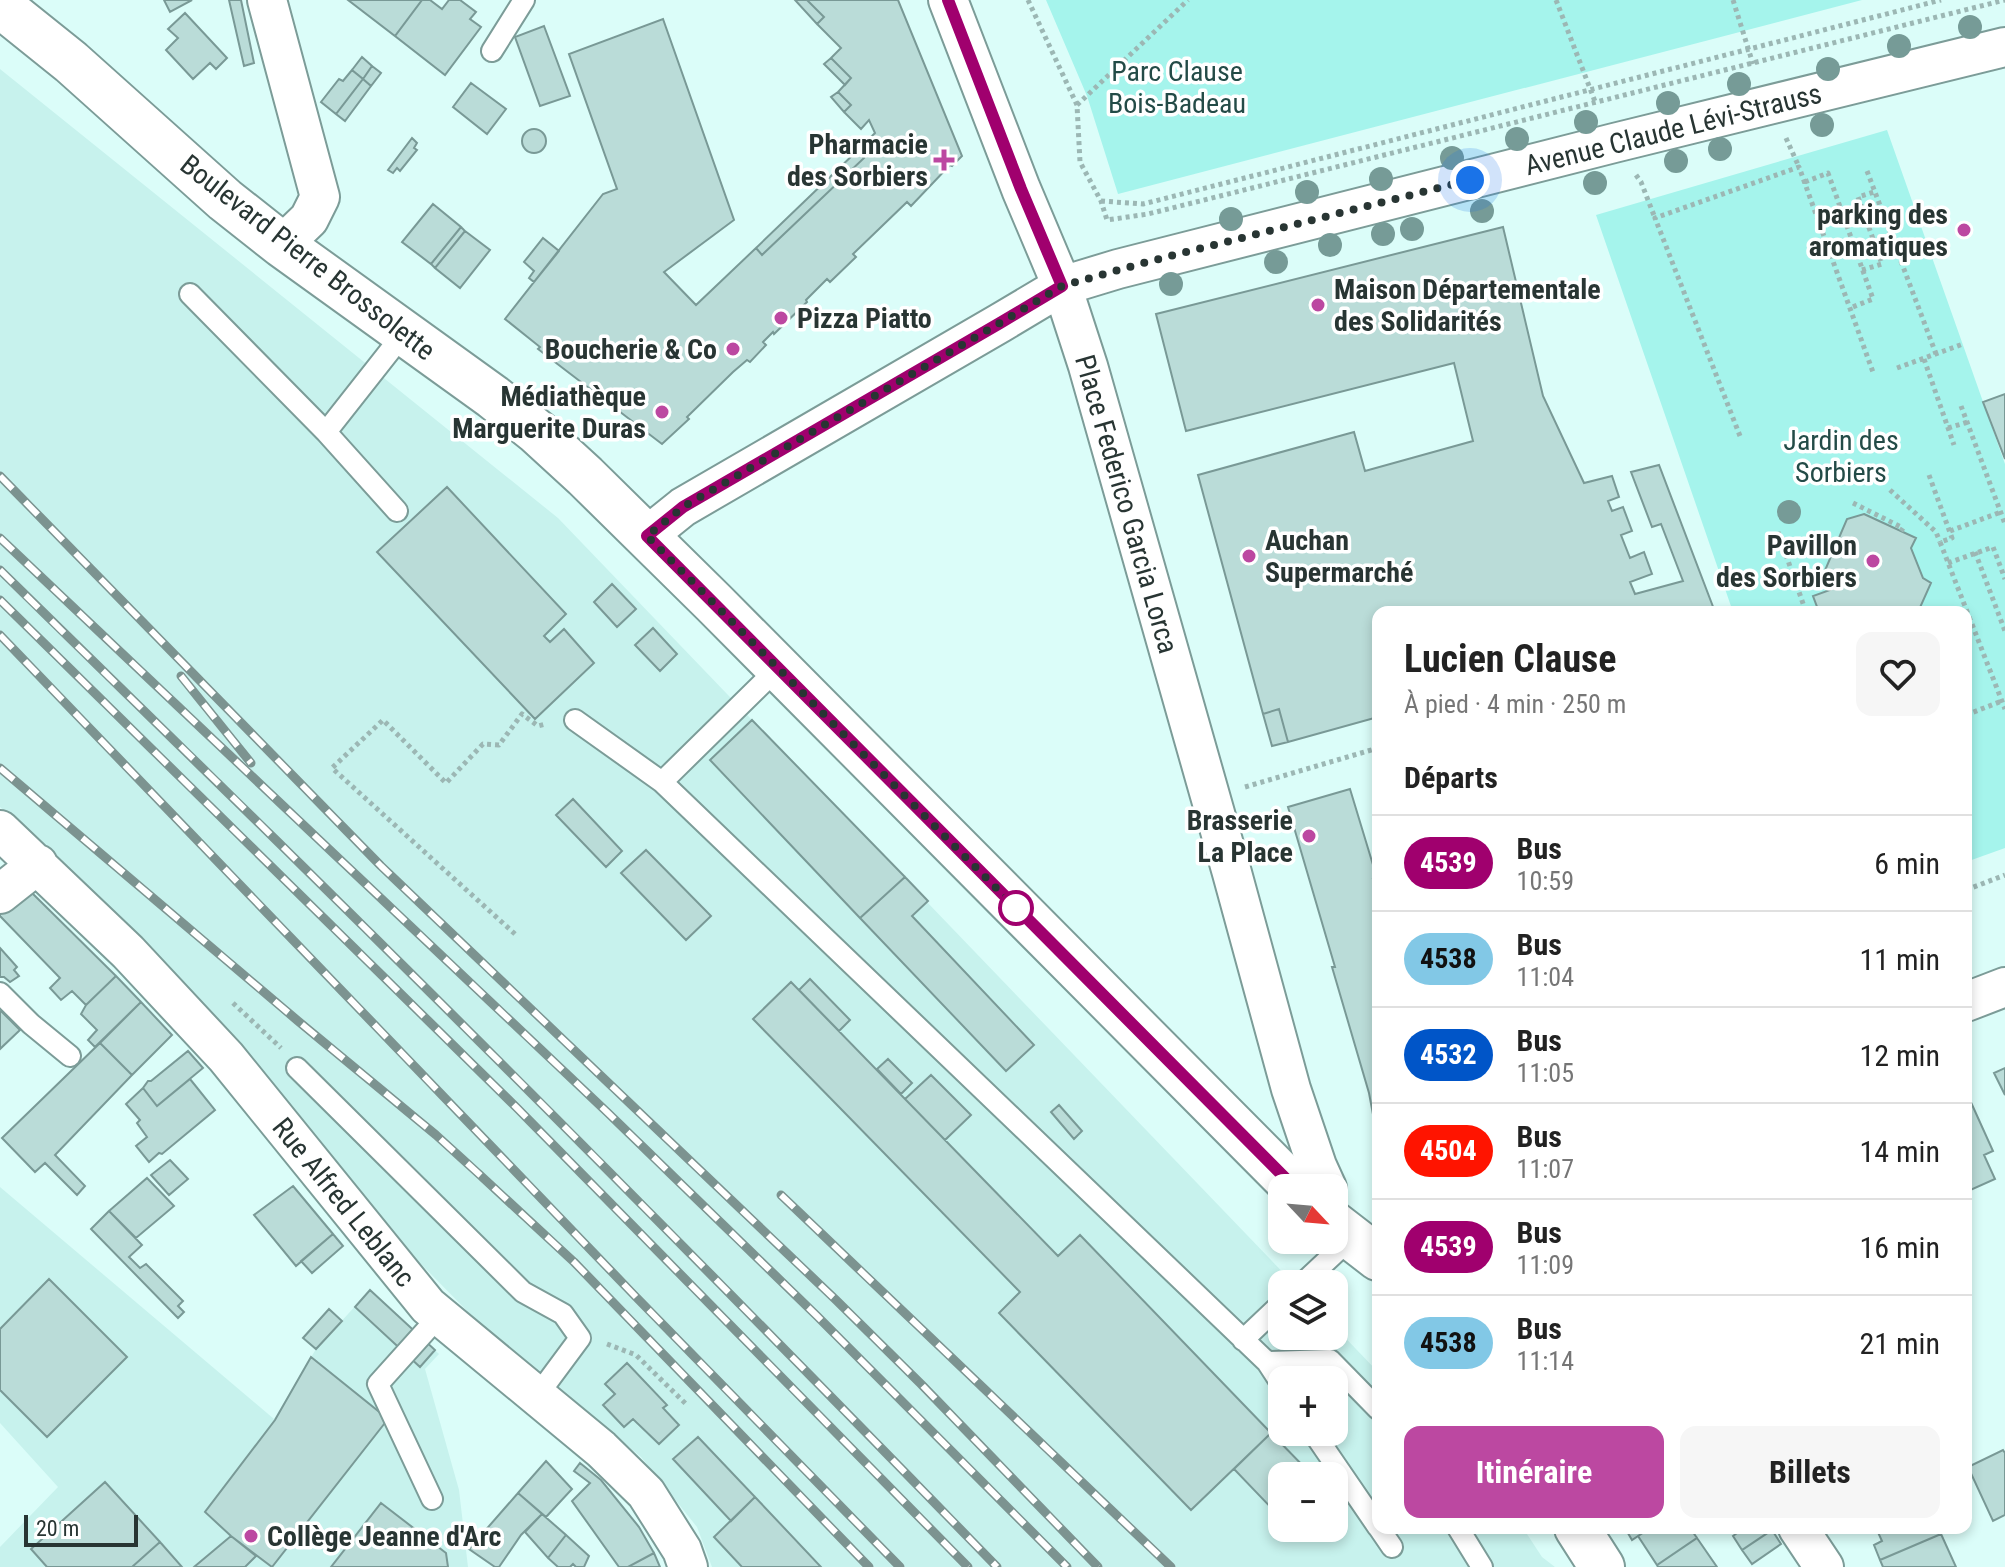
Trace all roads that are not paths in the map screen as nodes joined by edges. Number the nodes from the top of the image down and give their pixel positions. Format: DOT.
graph roads {
  1 [pos="267,0"];
  2 [pos="524,0"];
  3 [pos="948,0"];
  4 [pos="0,5"];
  5 [pos="2005,47"];
  6 [pos="492,51"];
  7 [pos="282,245"];
  8 [pos="1062,286"];
  9 [pos="190,294"];
  10 [pos="404,333"];
  11 [pos="326,432"];
  12 [pos="397,511"];
  13 [pos="647,536"];
  14 [pos="778,668"];
  15 [pos="575,720"];
  16 [pos="662,782"];
  17 [pos="0,830"];
  18 [pos="38,864"];
  19 [pos="0,894"];
  20 [pos="2005,987"];
  21 [pos="0,993"];
  22 [pos="1972,1000"];
  23 [pos="70,1056"];
  24 [pos="297,1068"];
  25 [pos="1281,1174"];
  26 [pos="1321,1174"];
  27 [pos="1355,1230"];
  28 [pos="1316,1270"];
  29 [pos="440,1315"];
  30 [pos="1268,1316"];
  31 [pos="1243,1340"];
  32 [pos="1267,1362"];
  33 [pos="1270,1366"];
  34 [pos="537,1396"];
  35 [pos="1372,1403"];
  36 [pos="1323,1446"];
  37 [pos="432,1499"];
  38 [pos="1372,1518"];
  39 [pos="1383,1534"];
  40 [pos="1462,1534"];
  41 [pos="1581,1534"];
  42 [pos="1802,1534"];
  43 [pos="1392,1547"];
  44 [pos="688,1567"];
  45 [pos="1482,1567"];
  46 [pos="1602,1567"];
  47 [pos="1824,1567"];
  1 -- 7 [label="street"];
  2 -- 6 [label="lane"];
  3 -- 8 [label="street, Place Federico Garcia Lorca"];
  4 -- 7 [label="main road, Boulevard Pierre Brossolette"];
  5 -- 8 [label="street, Avenue Claude Lévi-Strauss"];
  7 -- 10 [label="main road, Boulevard Pierre Brossolette"];
  8 -- 13 [label="street"];
  8 -- 26 [label="street, Place Federico Garcia Lorca"];
  9 -- 11 [label="lane"];
  10 -- 11 [label="lane"];
  10 -- 13 [label="main road, Boulevard Pierre Brossolette"];
  11 -- 12 [label="lane"];
  13 -- 14 [label="main road, Boulevard Pierre Brossolette"];
  14 -- 16 [label="lane"];
  14 -- 25 [label="main road, Boulevard Pierre Brossolette"];
  15 -- 16 [label="lane"];
  16 -- 31 [label="lane"];
  17 -- 18 [label="street, Rue Alfred Leblanc"];
  18 -- 19 [label="street"];
  18 -- 29 [label="street, Rue Alfred Leblanc"];
  20 -- 22 [label="street"];
  21 -- 23 [label="lane"];
  24 -- 34 [label="lane"];
  27 -- 28 [label="lane"];
  29 -- 34 [label="street, Rue Alfred Leblanc"];
  29 -- 37 [label="lane"];
  30 -- 31 [label="lane"];
  31 -- 32 [label="lane"];
  32 -- 33 [label="lane"];
  32 -- 35 [label="lane"];
  34 -- 44 [label="street, Rue Alfred Leblanc"];
  36 -- 38 [label="lane"];
  39 -- 43 [label="lane"];
  40 -- 45 [label="lane"];
  41 -- 46 [label="main road"];
  42 -- 47 [label="street"];
}
